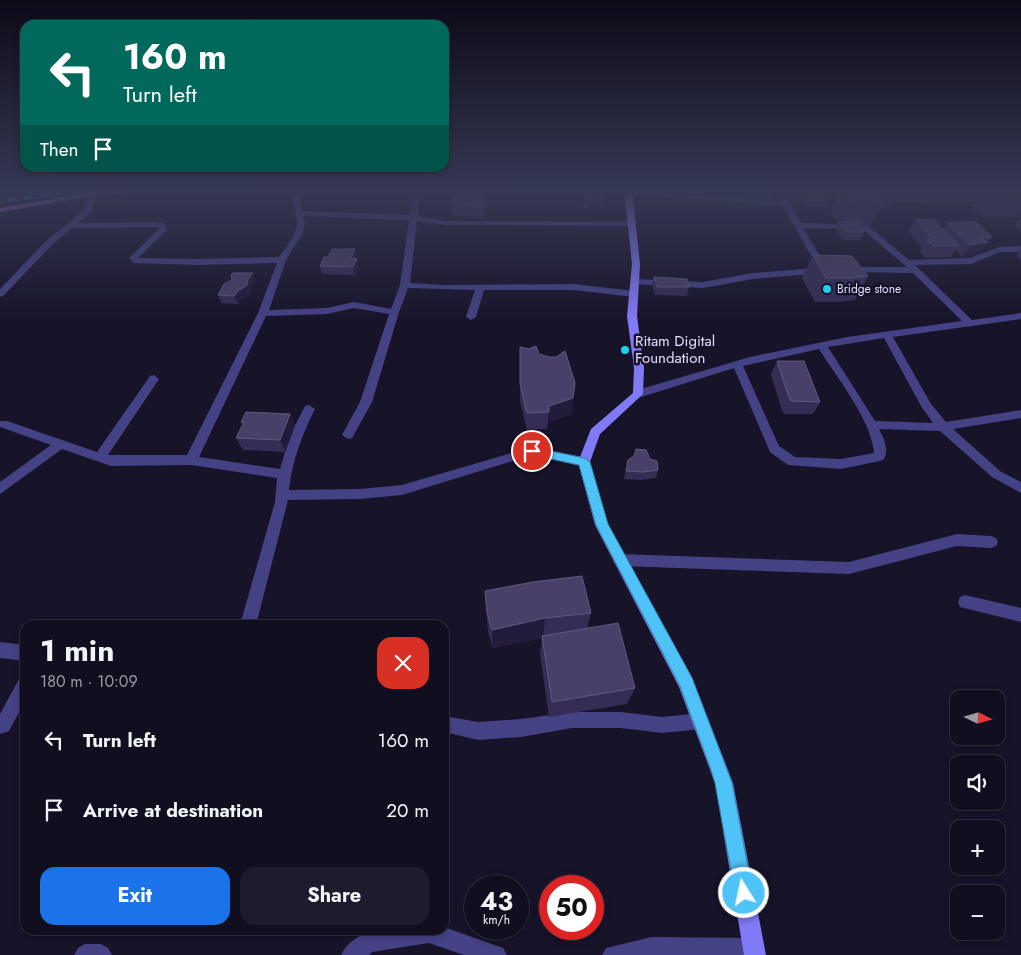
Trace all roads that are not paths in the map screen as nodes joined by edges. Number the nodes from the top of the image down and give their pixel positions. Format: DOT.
graph roads {
  1 [pos="61,234"];
  2 [pos="158,234"];
  3 [pos="299,234"];
  4 [pos="412,234"];
  5 [pos="633,234"];
  6 [pos="803,234"];
  7 [pos="872,234"];
  8 [pos="1021,249"];
  9 [pos="282,260"];
  10 [pos="25,266"];
  11 [pos="911,266"];
  12 [pos="824,270"];
  13 [pos="0,280"];
  14 [pos="405,285"];
  15 [pos="481,288"];
  16 [pos="634,288"];
  17 [pos="0,294"];
  18 [pos="394,312"];
  19 [pos="263,313"];
  20 [pos="1021,316"];
  21 [pos="471,317"];
  22 [pos="970,323"];
  23 [pos="887,334"];
  24 [pos="821,346"];
  25 [pos="737,364"];
  26 [pos="154,378"];
  27 [pos="638,394"];
  28 [pos="309,409"];
  29 [pos="1021,414"];
  30 [pos="3,424"];
  31 [pos="872,425"];
  32 [pos="943,427"];
  33 [pos="348,435"];
  34 [pos="60,444"];
  35 [pos="100,457"];
  36 [pos="191,460"];
  37 [pos="584,462"];
  38 [pos="284,474"];
  39 [pos="1021,488"];
  40 [pos="0,489"];
  41 [pos="282,495"];
  42 [pos="991,542"];
  43 [pos="620,560"];
  44 [pos="965,602"];
  45 [pos="1021,615"];
  46 [pos="249,620"];
  47 [pos="0,650"];
  48 [pos="20,652"];
  49 [pos="20,694"];
  50 [pos="700,721"];
  51 [pos="449,725"];
  52 [pos="0,726"];
  53 [pos="396,935"];
  54 [pos="434,935"];
  55 [pos="754,952"];
  56 [pos="85,955"];
  57 [pos="101,955"];
  58 [pos="352,955"];
  59 [pos="496,955"];
  60 [pos="613,955"];
  1 -- 10 [label="street"];
  2 -- 9 [label="street"];
  3 -- 9 [label="street"];
  4 -- 14 [label="street"];
  5 -- 16 [label="main road"];
  6 -- 12 [label="street"];
  7 -- 11 [label="street"];
  8 -- 11 [label="street"];
  9 -- 19 [label="street"];
  10 -- 13 [label="street"];
  10 -- 17 [label="street"];
  11 -- 12 [label="street"];
  11 -- 22 [label="street"];
  12 -- 16 [label="street"];
  14 -- 15 [label="street"];
  14 -- 18 [label="street"];
  15 -- 16 [label="street"];
  15 -- 21 [label="street"];
  16 -- 27 [label="main road"];
  18 -- 19 [label="street"];
  18 -- 33 [label="street"];
  19 -- 36 [label="street"];
  20 -- 22 [label="street"];
  22 -- 23 [label="street"];
  23 -- 24 [label="street"];
  23 -- 32 [label="street"];
  24 -- 25 [label="street"];
  24 -- 31 [label="street"];
  25 -- 27 [label="street"];
  25 -- 31 [label="street"];
  26 -- 35 [label="street"];
  27 -- 37 [label="main road"];
  28 -- 38 [label="street"];
  29 -- 32 [label="street"];
  30 -- 34 [label="street"];
  31 -- 32 [label="street"];
  32 -- 39 [label="street"];
  34 -- 35 [label="street"];
  34 -- 40 [label="street"];
  35 -- 36 [label="street"];
  36 -- 38 [label="street"];
  37 -- 41 [label="street"];
  37 -- 43 [label="main road"];
  38 -- 41 [label="street"];
  41 -- 46 [label="street"];
  42 -- 43 [label="street"];
  43 -- 50 [label="main road"];
  44 -- 45 [label="street"];
  47 -- 48 [label="street"];
  49 -- 52 [label="street"];
  50 -- 51 [label="street"];
  50 -- 55 [label="main road"];
  53 -- 58 [label="street"];
  54 -- 59 [label="street"];
  55 -- 60 [label="street"];
  56 -- 57 [label="street"];
}
